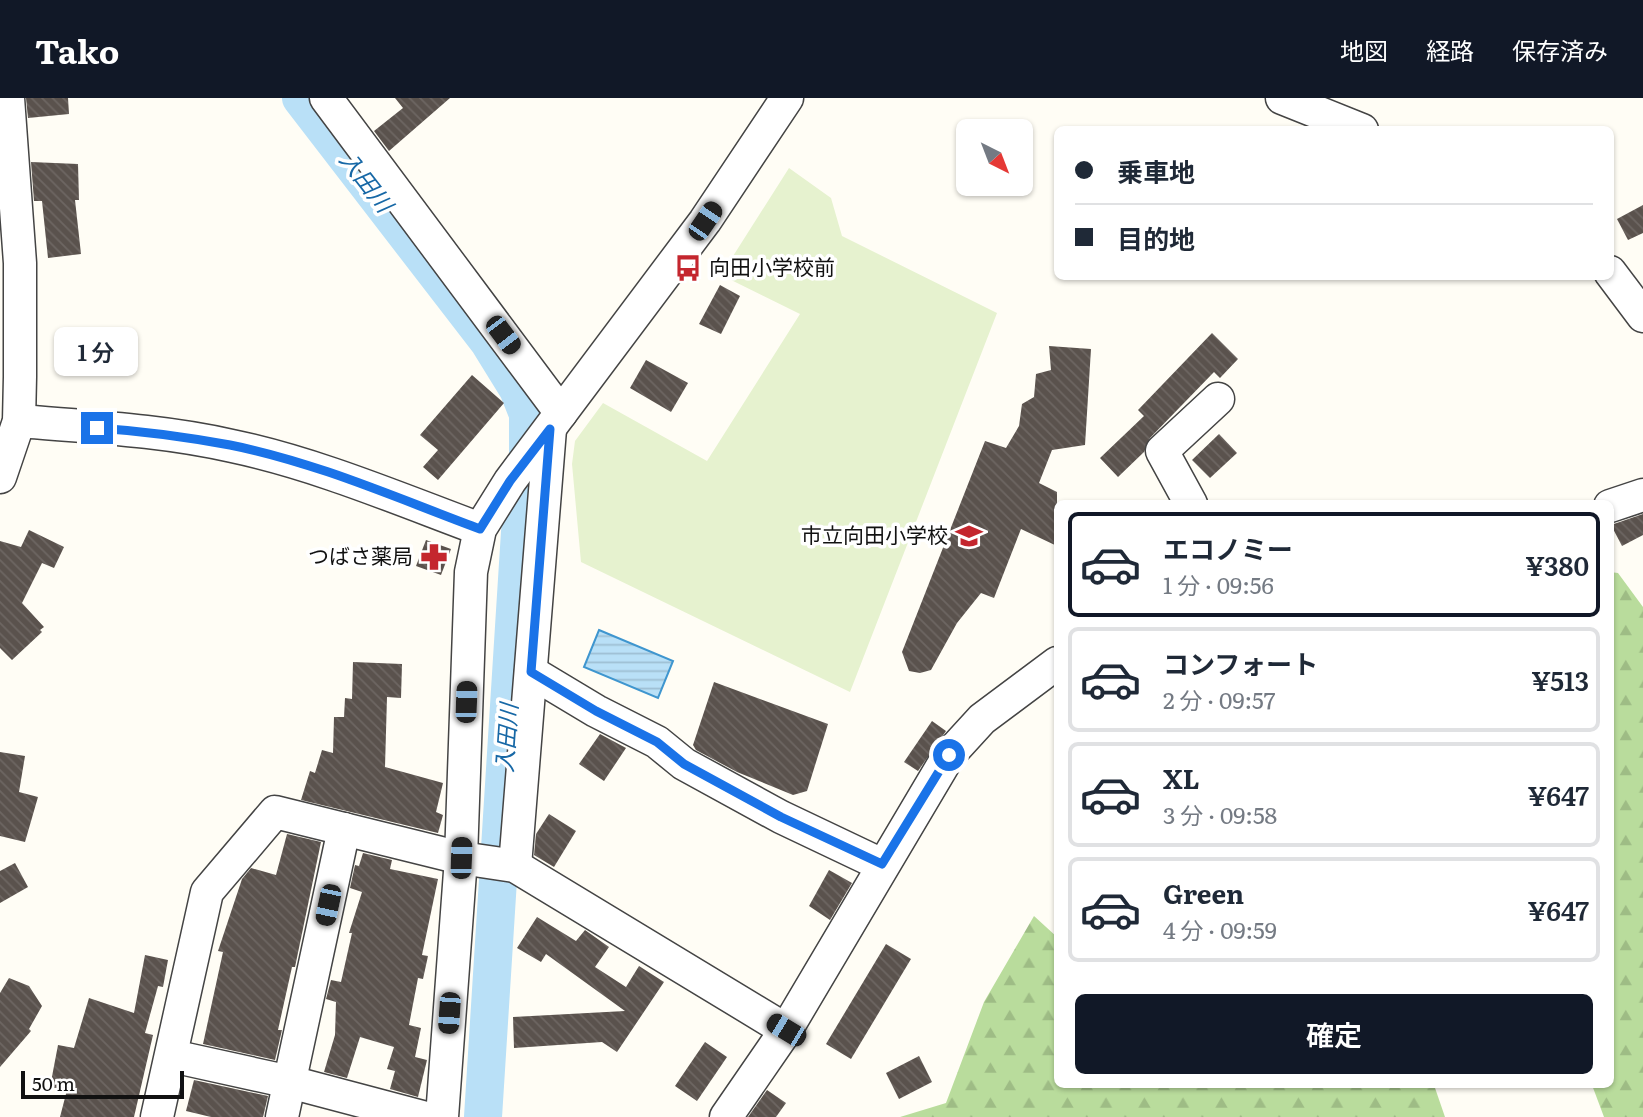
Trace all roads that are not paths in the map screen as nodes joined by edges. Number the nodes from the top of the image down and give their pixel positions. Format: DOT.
graph roads {
  1 [pos="8,98"];
  2 [pos="326,98"];
  3 [pos="788,98"];
  4 [pos="1282,98"];
  5 [pos="1352,126"];
  6 [pos="6,177"];
  7 [pos="1614,277"];
  8 [pos="1643,316"];
  9 [pos="1218,399"];
  10 [pos="19,421"];
  11 [pos="555,421"];
  12 [pos="0,477"];
  13 [pos="1643,495"];
  14 [pos="1189,500"];
  15 [pos="1614,505"];
  16 [pos="480,529"];
  17 [pos="1054,665"];
  18 [pos="531,672"];
  19 [pos="345,829"];
  20 [pos="491,862"];
  21 [pos="882,864"];
  22 [pos="786,1030"];
  23 [pos="172,1056"];
  24 [pos="290,1082"];
  25 [pos="157,1117"];
  26 [pos="282,1117"];
  27 [pos="422,1117"];
  28 [pos="442,1117"];
  29 [pos="726,1117"];
  1 -- 6 [label="street"];
  2 -- 11 [label="street"];
  3 -- 11 [label="street"];
  4 -- 5 [label="street"];
  6 -- 10 [label="street"];
  7 -- 8 [label="street"];
  9 -- 14 [label="street"];
  10 -- 12 [label="street"];
  10 -- 16 [label="street"];
  11 -- 16 [label="street"];
  11 -- 18 [label="street"];
  13 -- 15 [label="street"];
  16 -- 20 [label="street"];
  17 -- 21 [label="street"];
  18 -- 20 [label="street"];
  18 -- 21 [label="street"];
  19 -- 20 [label="street"];
  19 -- 23 [label="street"];
  19 -- 24 [label="street"];
  20 -- 22 [label="street"];
  20 -- 28 [label="street"];
  21 -- 22 [label="street"];
  22 -- 29 [label="street"];
  23 -- 24 [label="street"];
  23 -- 25 [label="street"];
  24 -- 26 [label="street"];
  24 -- 27 [label="street"];
}
